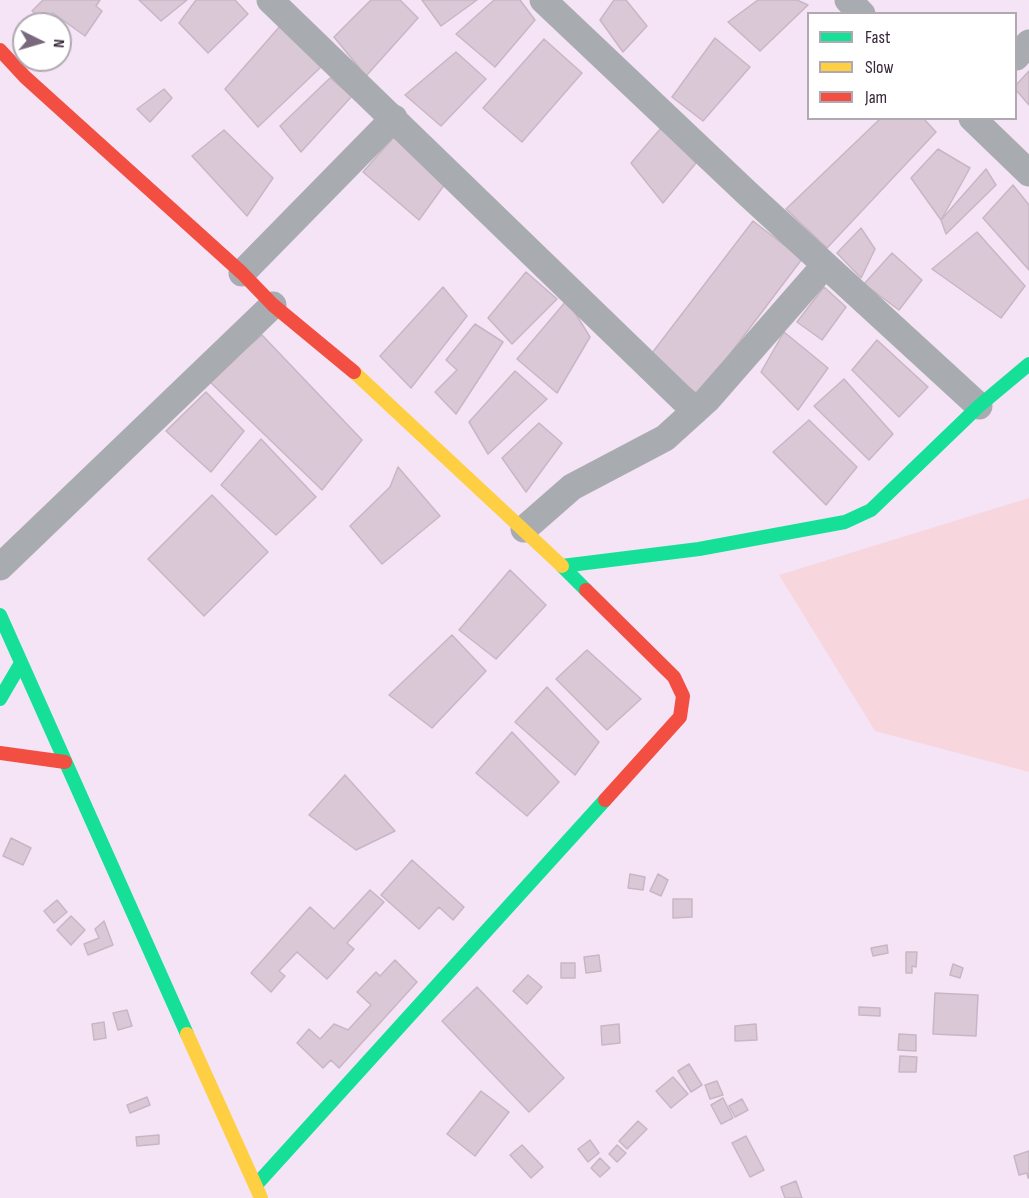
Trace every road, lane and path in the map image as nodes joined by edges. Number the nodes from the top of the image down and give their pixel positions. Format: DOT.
graph roads {
  1 [pos="270,0"];
  2 [pos="543,0"];
  3 [pos="848,0"];
  4 [pos="860,12"];
  5 [pos="1029,43"];
  6 [pos="0,51"];
  7 [pos="1017,56"];
  8 [pos="394,118"];
  9 [pos="974,120"];
  10 [pos="1029,173"];
  11 [pos="825,265"];
  12 [pos="242,273"];
  13 [pos="273,305"];
  14 [pos="1029,364"];
  15 [pos="980,406"];
  16 [pos="695,411"];
  17 [pos="524,529"];
  18 [pos="562,566"];
  19 [pos="0,567"];
  20 [pos="0,615"];
  21 [pos="21,663"];
  22 [pos="0,699"];
  23 [pos="0,753"];
  24 [pos="65,762"];
  25 [pos="258,1192"];
  1 -- 8 [label="street"];
  2 -- 11 [label="street"];
  3 -- 4 [label="street"];
  5 -- 7 [label="street"];
  6 -- 12 [label="street"];
  8 -- 12 [label="street"];
  8 -- 16 [label="street"];
  9 -- 10 [label="street"];
  11 -- 15 [label="street"];
  11 -- 16 [label="street"];
  12 -- 13 [label="street"];
  13 -- 17 [label="street"];
  13 -- 19 [label="street"];
  14 -- 15 [label="street"];
  15 -- 18 [label="street"];
  16 -- 17 [label="street"];
  17 -- 18 [label="street"];
  18 -- 25 [label="street"];
  20 -- 21 [label="street"];
  21 -- 22 [label="street"];
  21 -- 24 [label="street"];
  23 -- 24 [label="street"];
  24 -- 25 [label="street"];
}
